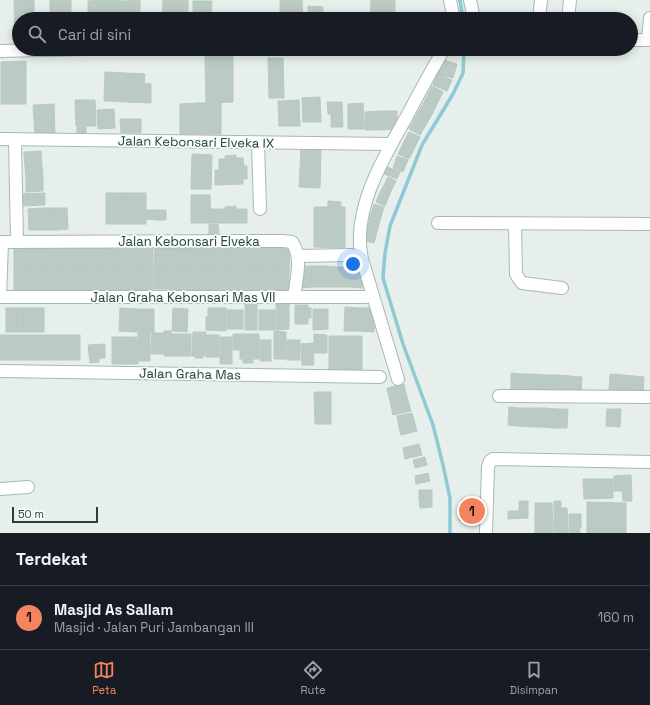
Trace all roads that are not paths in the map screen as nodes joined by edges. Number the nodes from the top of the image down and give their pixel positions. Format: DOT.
graph roads {
  1 [pos="450,0"];
  2 [pos="470,0"];
  3 [pos="541,0"];
  4 [pos="570,0"];
  5 [pos="453,12"];
  6 [pos="473,12"];
  7 [pos="540,12"];
  8 [pos="569,12"];
  9 [pos="650,18"];
  10 [pos="638,40"];
  11 [pos="649,40"];
  12 [pos="0,51"];
  13 [pos="12,51"];
  14 [pos="440,56"];
  15 [pos="0,139"];
  16 [pos="15,139"];
  17 [pos="258,143"];
  18 [pos="391,144"];
  19 [pos="260,209"];
  20 [pos="438,224"];
  21 [pos="515,224"];
  22 [pos="650,224"];
  23 [pos="1,242"];
  24 [pos="16,242"];
  25 [pos="351,255"];
  26 [pos="298,256"];
  27 [pos="562,288"];
  28 [pos="0,297"];
  29 [pos="294,297"];
  30 [pos="366,297"];
  31 [pos="0,371"];
  32 [pos="380,377"];
  33 [pos="398,379"];
  34 [pos="499,396"];
  35 [pos="650,397"];
  36 [pos="650,462"];
  37 [pos="28,487"];
  38 [pos="0,489"];
  39 [pos="486,533"];
  1 -- 5 [label="street"];
  2 -- 6 [label="street"];
  3 -- 7 [label="street"];
  4 -- 8 [label="street"];
  9 -- 11 [label="street"];
  10 -- 11 [label="street"];
  12 -- 13 [label="street"];
  14 -- 18 [label="street"];
  15 -- 16 [label="street, Jalan Kebonsari Elveka IX"];
  16 -- 17 [label="street, Jalan Kebonsari Elveka IX"];
  16 -- 24 [label="street"];
  17 -- 18 [label="street, Jalan Kebonsari Elveka IX"];
  17 -- 19 [label="street"];
  18 -- 33 [label="street"];
  20 -- 21 [label="street"];
  21 -- 22 [label="street"];
  21 -- 27 [label="street"];
  23 -- 24 [label="street, Jalan Kebonsari Elveka"];
  23 -- 28 [label="street"];
  24 -- 26 [label="street, Jalan Kebonsari Elveka"];
  25 -- 26 [label="street"];
  26 -- 29 [label="street"];
  28 -- 29 [label="street, Jalan Graha Kebonsari Mas VII"];
  29 -- 30 [label="street, Jalan Graha Kebonsari Mas VII"];
  31 -- 32 [label="street, Jalan Graha Mas"];
  34 -- 35 [label="street"];
  36 -- 39 [label="street"];
  37 -- 38 [label="street"];
}
